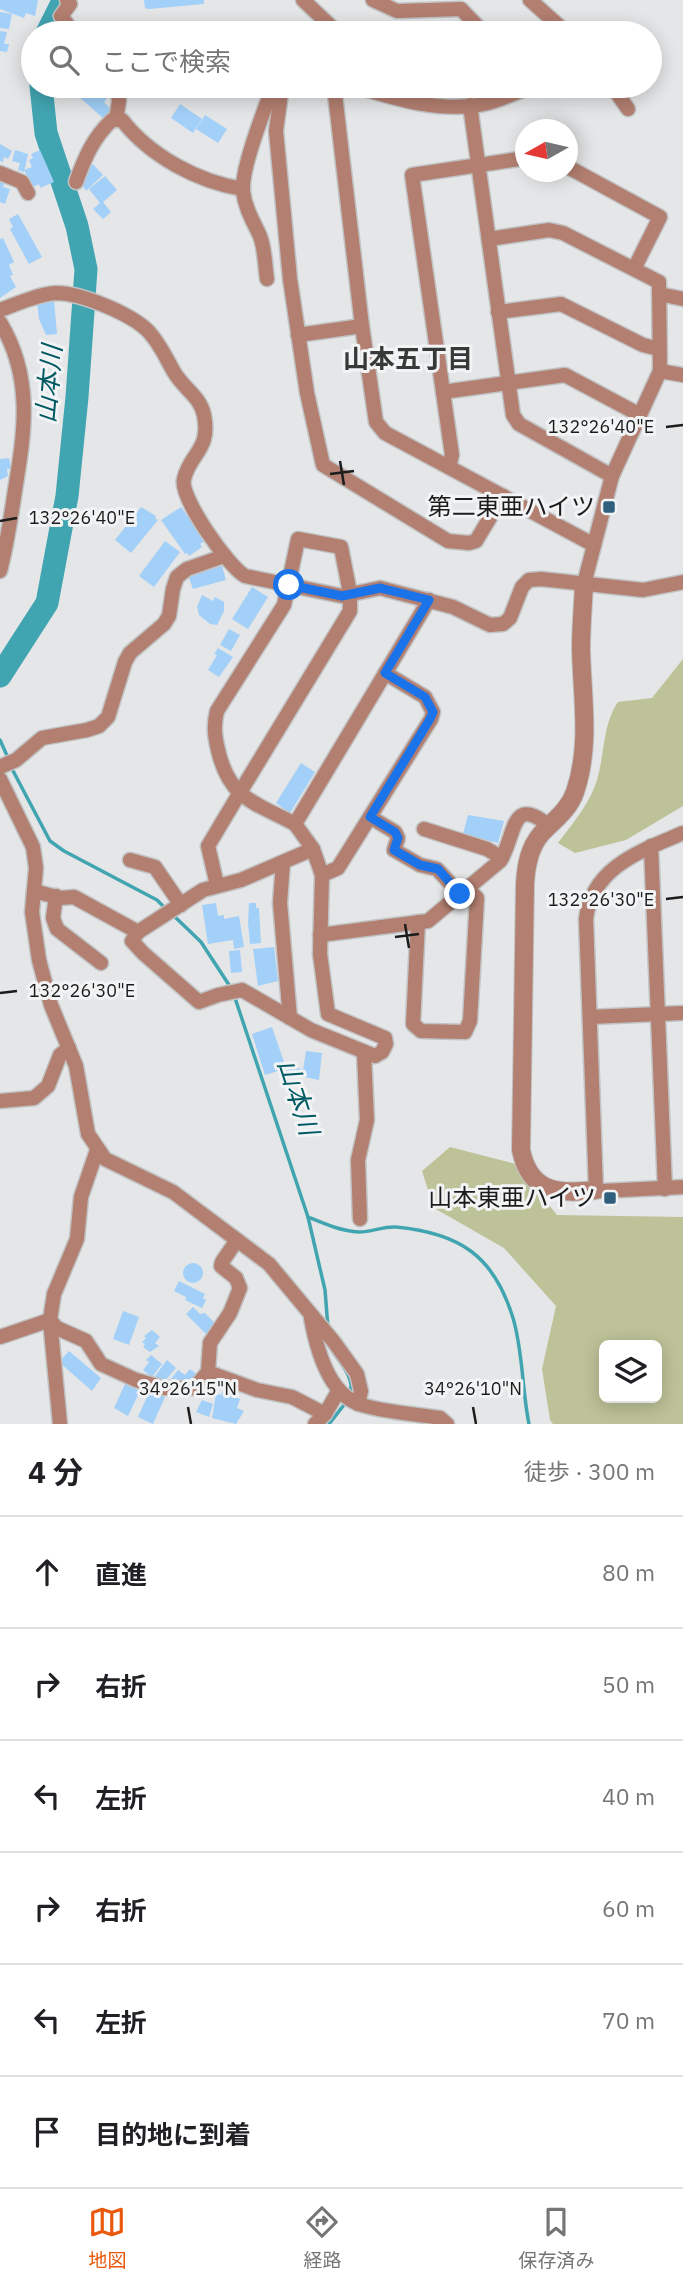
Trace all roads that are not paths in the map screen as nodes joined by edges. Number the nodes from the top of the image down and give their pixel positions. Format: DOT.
graph roads {
  1 [pos="303,0"];
  2 [pos="373,0"];
  3 [pos="530,0"];
  4 [pos="69,2"];
  5 [pos="463,3"];
  6 [pos="65,21"];
  7 [pos="325,21"];
  8 [pos="476,21"];
  9 [pos="554,21"];
  10 [pos="119,98"];
  11 [pos="268,98"];
  12 [pos="280,98"];
  13 [pos="335,98"];
  14 [pos="393,98"];
  15 [pos="500,98"];
  16 [pos="620,98"];
  17 [pos="470,105"];
  18 [pos="628,109"];
  19 [pos="116,120"];
  20 [pos="515,160"];
  21 [pos="479,165"];
  22 [pos="578,172"];
  23 [pos="0,173"];
  24 [pos="76,182"];
  25 [pos="243,189"];
  26 [pos="28,193"];
  27 [pos="489,239"];
  28 [pos="634,269"];
  29 [pos="267,279"];
  30 [pos="659,294"];
  31 [pos="683,299"];
  32 [pos="0,310"];
  33 [pos="498,312"];
  34 [pos="0,322"];
  35 [pos="362,326"];
  36 [pos="298,335"];
  37 [pos="659,349"];
  38 [pos="660,371"];
  39 [pos="683,375"];
  40 [pos="508,383"];
  41 [pos="443,392"];
  42 [pos="640,415"];
  43 [pos="449,467"];
  44 [pos="612,476"];
  45 [pos="503,496"];
  46 [pos="594,545"];
  47 [pos="224,556"];
  48 [pos="0,570"];
  49 [pos="683,582"];
  50 [pos="584,584"];
  51 [pos="289,585"];
  52 [pos="350,593"];
  53 [pos="429,600"];
  54 [pos="385,673"];
  55 [pos="0,767"];
  56 [pos="0,779"];
  57 [pos="239,794"];
  58 [pos="370,817"];
  59 [pos="295,824"];
  60 [pos="549,826"];
  61 [pos="424,829"];
  62 [pos="683,833"];
  63 [pos="651,846"];
  64 [pos="313,849"];
  65 [pos="502,858"];
  66 [pos="130,860"];
  67 [pos="283,862"];
  68 [pos="322,875"];
  69 [pos="217,885"];
  70 [pos="34,891"];
  71 [pos="464,891"];
  72 [pos="56,896"];
  73 [pos="171,912"];
  74 [pos="418,922"];
  75 [pos="138,932"];
  76 [pos="320,934"];
  77 [pos="101,963"];
  78 [pos="683,1013"];
  79 [pos="659,1014"];
  80 [pos="590,1017"];
  81 [pos="290,1018"];
  82 [pos="69,1048"];
  83 [pos="364,1053"];
  84 [pos="0,1101"];
  85 [pos="97,1150"];
  86 [pos="683,1187"];
  87 [pos="665,1189"];
  88 [pos="596,1190"];
  89 [pos="360,1219"];
  90 [pos="237,1240"];
  91 [pos="311,1315"];
  92 [pos="50,1320"];
  93 [pos="0,1337"];
  94 [pos="208,1372"];
  95 [pos="340,1390"];
  96 [pos="358,1404"];
  97 [pos="320,1419"];
  98 [pos="60,1424"];
  99 [pos="447,1424"];
  1 -- 7 [label="street"];
  2 -- 5 [label="street"];
  3 -- 9 [label="street"];
  4 -- 6 [label="street"];
  5 -- 8 [label="street"];
  10 -- 19 [label="street"];
  11 -- 25 [label="street"];
  12 -- 36 [label="street"];
  13 -- 35 [label="street"];
  14 -- 17 [label="street"];
  15 -- 17 [label="street"];
  16 -- 18 [label="street"];
  17 -- 21 [label="street"];
  19 -- 24 [label="street"];
  19 -- 25 [label="street"];
  20 -- 21 [label="street"];
  21 -- 27 [label="street"];
  21 -- 41 [label="street"];
  22 -- 28 [label="street"];
  23 -- 26 [label="street"];
  25 -- 29 [label="street"];
  27 -- 28 [label="street"];
  27 -- 33 [label="street"];
  28 -- 30 [label="street"];
  30 -- 31 [label="street"];
  30 -- 37 [label="street"];
  32 -- 47 [label="street"];
  33 -- 37 [label="street"];
  33 -- 40 [label="street"];
  34 -- 48 [label="street"];
  35 -- 36 [label="street"];
  35 -- 43 [label="street"];
  36 -- 45 [label="street"];
  37 -- 38 [label="street"];
  38 -- 39 [label="street"];
  38 -- 42 [label="street"];
  40 -- 41 [label="street"];
  40 -- 42 [label="street"];
  40 -- 44 [label="street"];
  41 -- 43 [label="street"];
  42 -- 44 [label="street"];
  43 -- 45 [label="street"];
  44 -- 46 [label="street"];
  45 -- 46 [label="street"];
  46 -- 50 [label="street"];
  47 -- 51 [label="street"];
  47 -- 55 [label="street"];
  49 -- 50 [label="street"];
  50 -- 53 [label="street"];
  50 -- 60 [label="street"];
  51 -- 52 [label="street"];
  51 -- 52 [label="street"];
  51 -- 57 [label="street"];
  52 -- 53 [label="street"];
  52 -- 57 [label="street"];
  53 -- 54 [label="street"];
  54 -- 58 [label="street"];
  54 -- 59 [label="street"];
  56 -- 70 [label="street"];
  57 -- 59 [label="street"];
  57 -- 69 [label="street"];
  58 -- 68 [label="street"];
  58 -- 71 [label="street"];
  59 -- 64 [label="street"];
  60 -- 65 [label="street"];
  60 -- 88 [label="street"];
  61 -- 65 [label="street"];
  62 -- 63 [label="street"];
  63 -- 79 [label="street"];
  63 -- 80 [label="street"];
  64 -- 67 [label="street"];
  64 -- 68 [label="street"];
  65 -- 71 [label="street"];
  66 -- 73 [label="street"];
  67 -- 69 [label="street"];
  67 -- 81 [label="street"];
  68 -- 76 [label="street"];
  69 -- 73 [label="street"];
  70 -- 72 [label="street"];
  70 -- 82 [label="street"];
  71 -- 74 [label="street"];
  71 -- 74 [label="street"];
  72 -- 75 [label="street"];
  72 -- 77 [label="street"];
  73 -- 75 [label="street"];
  74 -- 76 [label="street"];
  75 -- 81 [label="street"];
  76 -- 83 [label="street"];
  78 -- 79 [label="street"];
  79 -- 80 [label="street"];
  79 -- 87 [label="street"];
  80 -- 88 [label="street"];
  81 -- 83 [label="street"];
  82 -- 84 [label="street"];
  82 -- 85 [label="street"];
  83 -- 89 [label="street"];
  85 -- 90 [label="street"];
  85 -- 92 [label="street"];
  86 -- 87 [label="street"];
  87 -- 88 [label="street"];
  90 -- 91 [label="street"];
  90 -- 94 [label="street"];
  91 -- 95 [label="street"];
  91 -- 96 [label="street"];
  92 -- 93 [label="street"];
  92 -- 94 [label="street"];
  92 -- 98 [label="street"];
  94 -- 97 [label="street"];
  95 -- 96 [label="street"];
  95 -- 97 [label="street"];
  96 -- 99 [label="street"];
}
